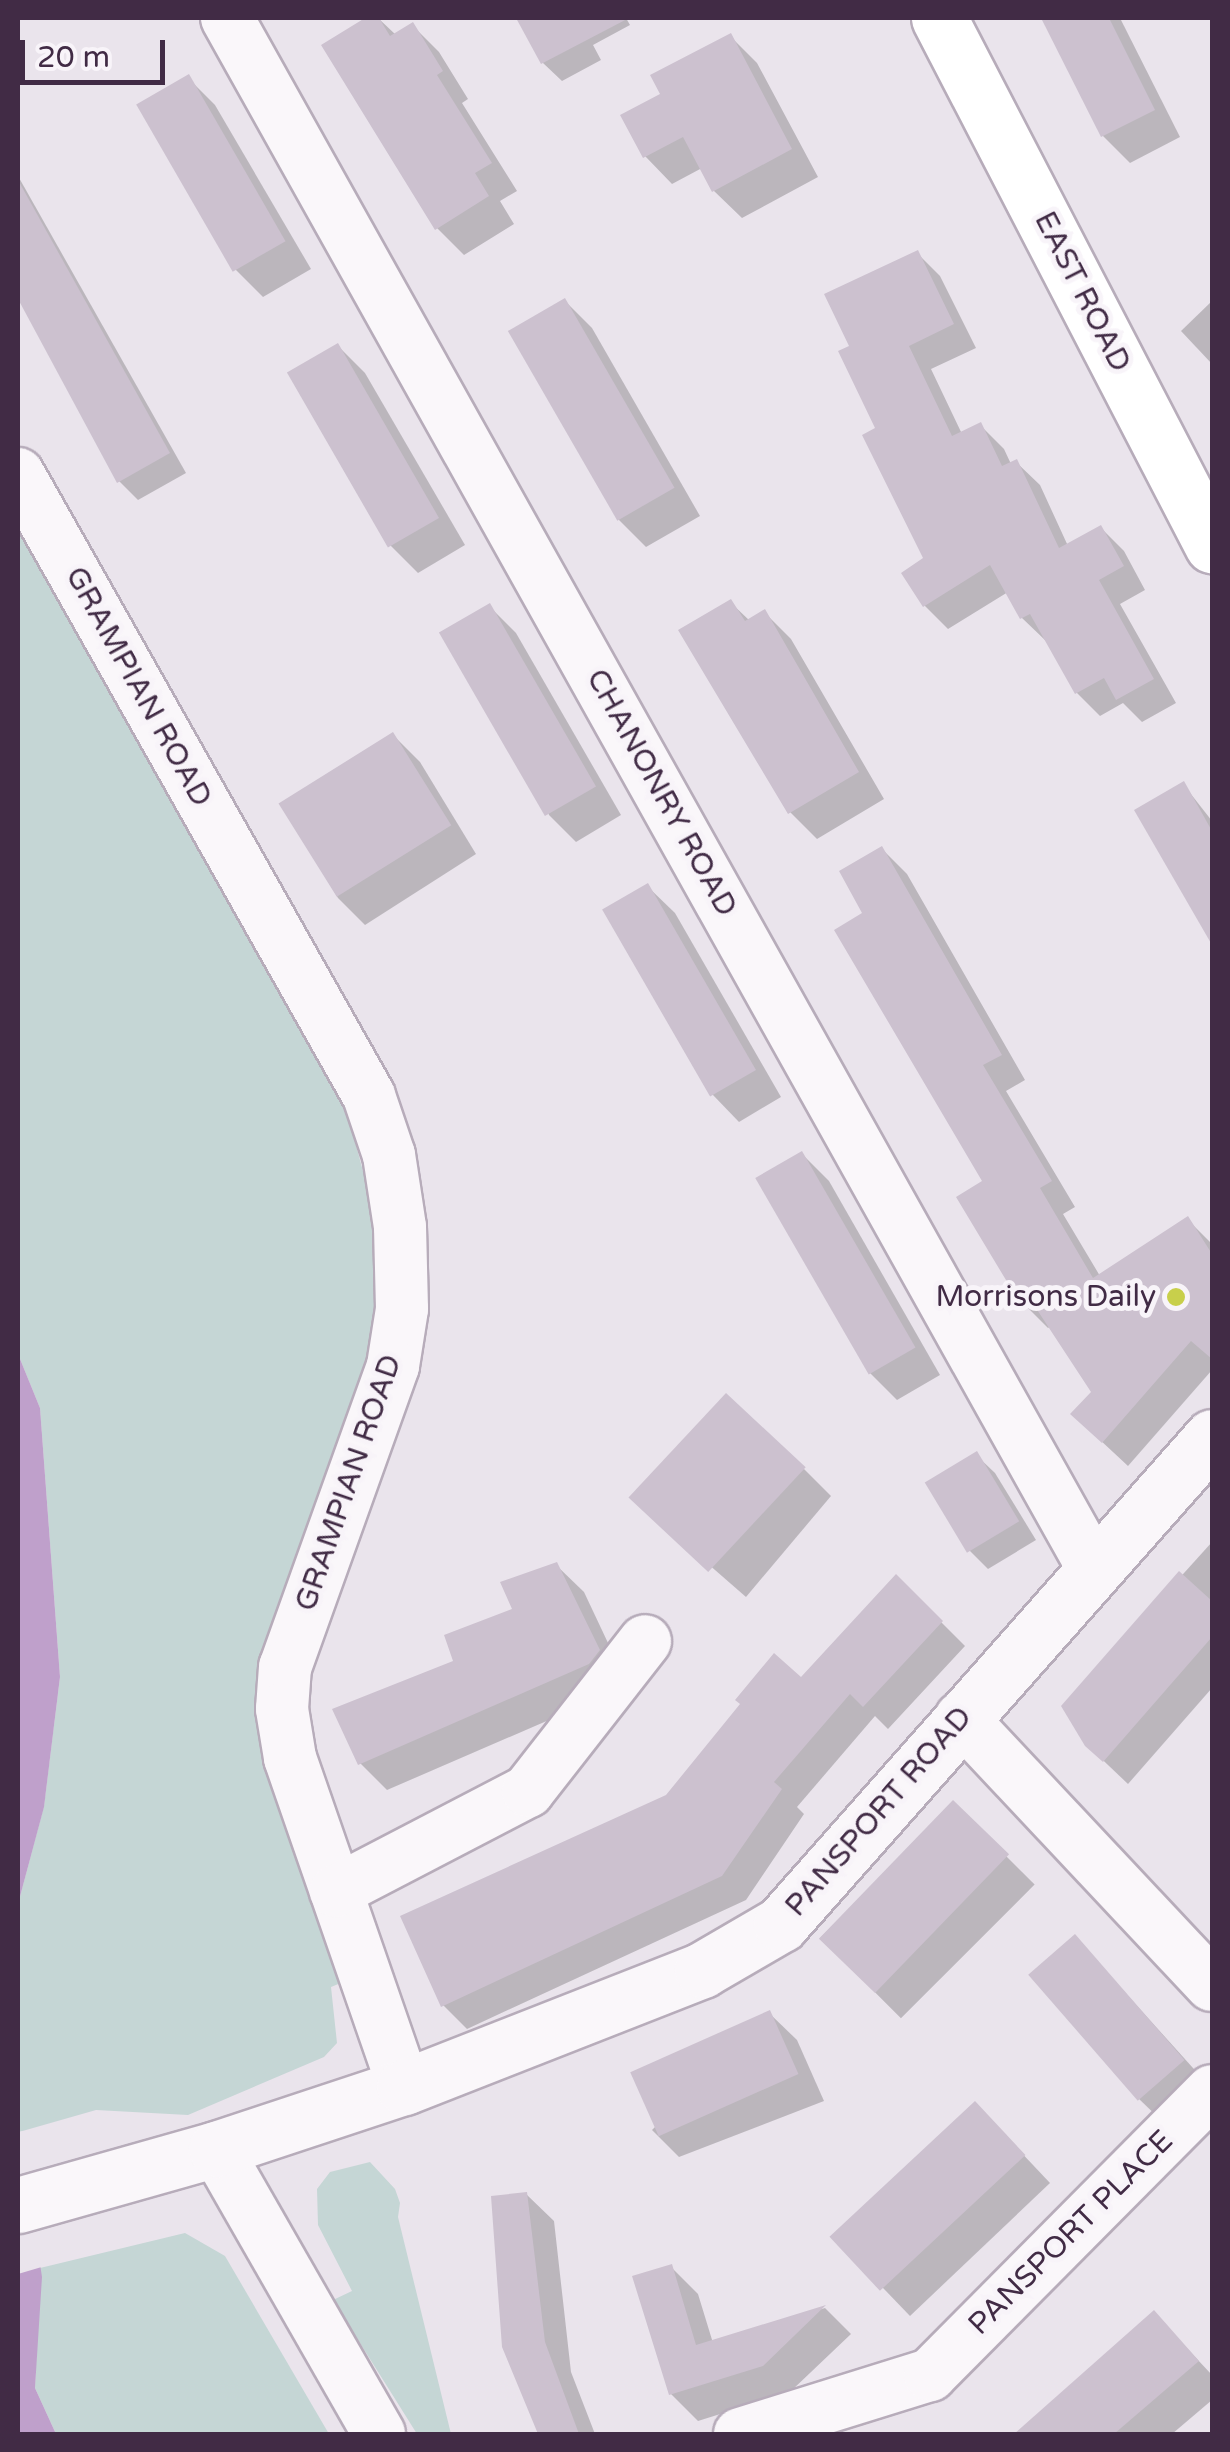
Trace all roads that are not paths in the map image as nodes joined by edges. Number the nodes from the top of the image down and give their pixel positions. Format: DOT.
graph roads {
  1 [pos="227,18"];
  2 [pos="945,24"];
  3 [pos="18,474"];
  4 [pos="1212,546"];
  5 [pos="1212,1437"];
  6 [pos="1094,1569"];
  7 [pos="645,1641"];
  8 [pos="961,1718"];
  9 [pos="336,1892"];
  10 [pos="1212,1982"];
  11 [pos="404,2087"];
  12 [pos="1212,2091"];
  13 [pos="216,2149"];
  14 [pos="18,2205"];
  15 [pos="379,2434"];
  16 [pos="740,2434"];
  1 -- 6 [label="street, CHANONRY ROAD"];
  2 -- 4 [label="highway, EAST ROAD"];
  3 -- 9 [label="street, GRAMPIAN ROAD"];
  5 -- 6 [label="street, PANSPORT ROAD"];
  6 -- 8 [label="street, PANSPORT ROAD"];
  7 -- 9 [label="street"];
  8 -- 10 [label="street"];
  8 -- 11 [label="street, PANSPORT ROAD"];
  9 -- 11 [label="street, GRAMPIAN ROAD"];
  11 -- 13 [label="street, PANSPORT ROAD"];
  12 -- 16 [label="street, PANSPORT PLACE"];
  13 -- 14 [label="street, PANSPORT ROAD"];
  13 -- 15 [label="street"];
}
